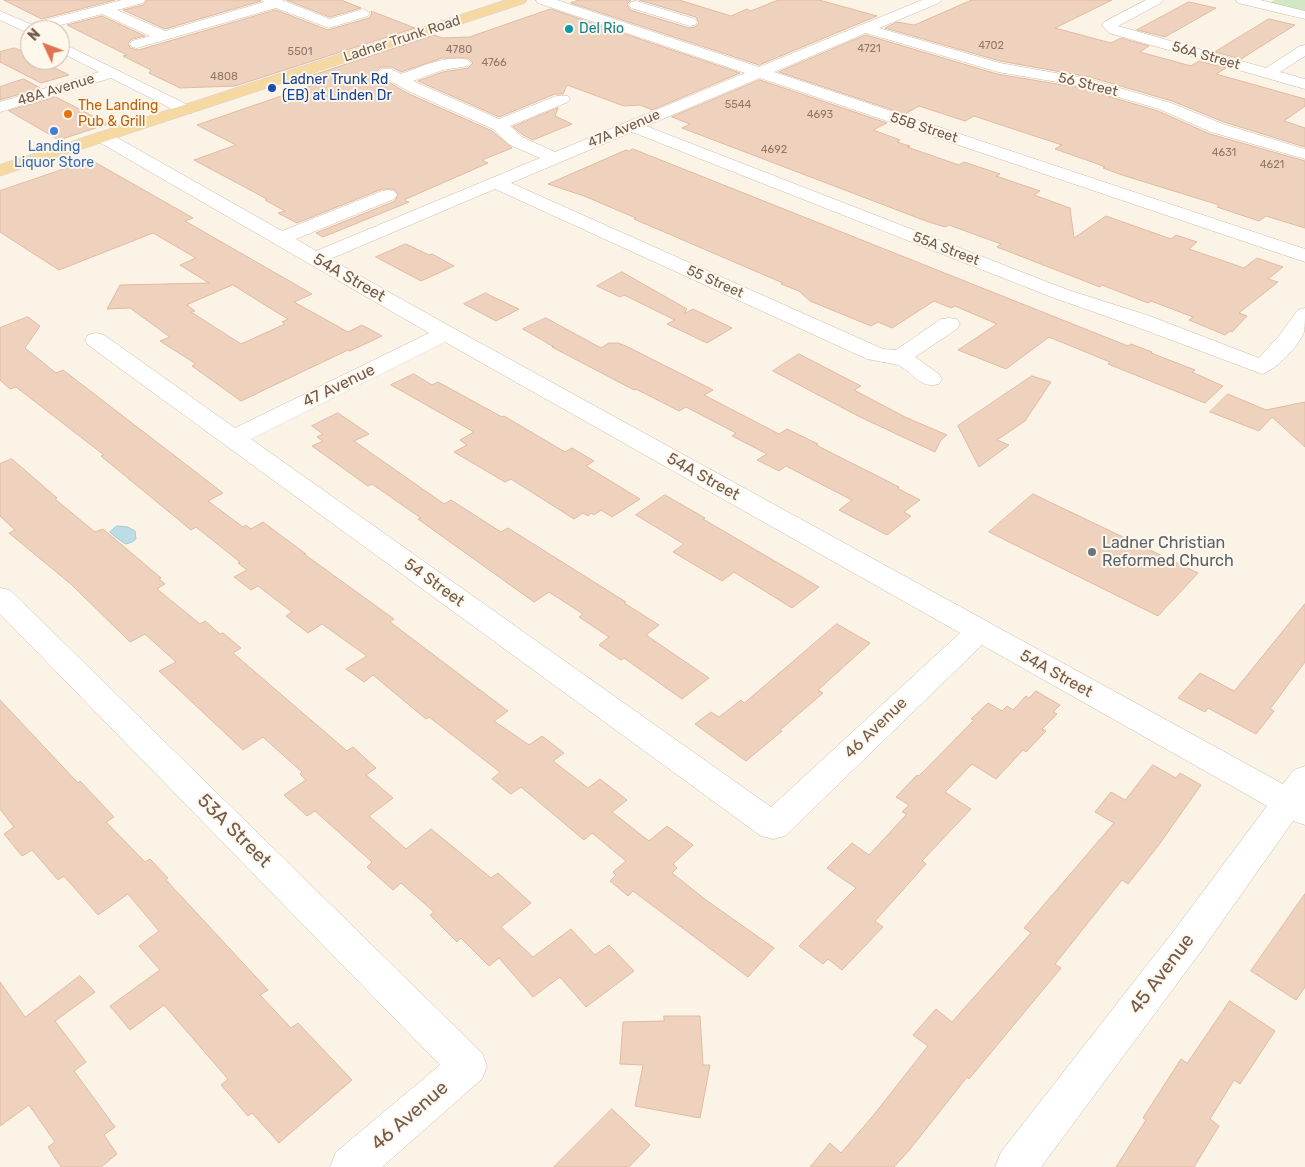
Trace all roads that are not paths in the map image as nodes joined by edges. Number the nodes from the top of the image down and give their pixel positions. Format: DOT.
graph roads {
  1 [pos="138,0"];
  2 [pos="520,0"];
  3 [pos="543,0"];
  4 [pos="589,0"];
  5 [pos="934,0"];
  6 [pos="1156,0"];
  7 [pos="1243,0"];
  8 [pos="273,2"];
  9 [pos="636,5"];
  10 [pos="566,8"];
  11 [pos="103,9"];
  12 [pos="663,13"];
  13 [pos="363,14"];
  14 [pos="0,15"];
  15 [pos="1305,15"];
  16 [pos="65,20"];
  17 [pos="690,22"];
  18 [pos="20,25"];
  19 [pos="625,28"];
  20 [pos="867,28"];
  21 [pos="163,36"];
  22 [pos="137,44"];
  23 [pos="1305,49"];
  24 [pos="70,51"];
  25 [pos="463,63"];
  26 [pos="112,73"];
  27 [pos="758,73"];
  28 [pos="1267,74"];
  29 [pos="1305,84"];
  30 [pos="562,99"];
  31 [pos="0,106"];
  32 [pos="186,110"];
  33 [pos="499,125"];
  34 [pos="631,126"];
  35 [pos="102,137"];
  36 [pos="1305,154"];
  37 [pos="554,158"];
  38 [pos="0,171"];
  39 [pos="496,183"];
  40 [pos="388,195"];
  41 [pos="280,239"];
  42 [pos="1305,256"];
  43 [pos="315,258"];
  44 [pos="1305,314"];
  45 [pos="949,324"];
  46 [pos="445,333"];
  47 [pos="96,340"];
  48 [pos="901,356"];
  49 [pos="931,379"];
  50 [pos="233,439"];
  51 [pos="0,597"];
  52 [pos="979,631"];
  53 [pos="1299,798"];
  54 [pos="773,826"];
  55 [pos="468,1066"];
  56 [pos="352,1167"];
  57 [pos="1016,1167"];
  1 -- 11 [label="street"];
  2 -- 32 [label="main road, Ladner Trunk Road"];
  3 -- 10 [label="street, 55B Street"];
  4 -- 10 [label="street"];
  5 -- 20 [label="street, 47A Avenue"];
  6 -- 28 [label="street, 56A Street"];
  7 -- 15 [label="street"];
  8 -- 13 [label="street"];
  8 -- 21 [label="street"];
  9 -- 12 [label="street"];
  10 -- 19 [label="street, 55B Street"];
  11 -- 16 [label="street"];
  11 -- 21 [label="street"];
  12 -- 17 [label="street"];
  12 -- 19 [label="street"];
  14 -- 18 [label="street"];
  19 -- 27 [label="street, 55B Street"];
  20 -- 27 [label="street, 47A Avenue"];
  20 -- 36 [label="street, 56 Street"];
  21 -- 22 [label="street"];
  23 -- 28 [label="street"];
  24 -- 26 [label="street"];
  25 -- 33 [label="street"];
  26 -- 31 [label="street, 48A Avenue"];
  26 -- 32 [label="street"];
  27 -- 34 [label="street, 47A Avenue"];
  27 -- 42 [label="street, 55B Street"];
  28 -- 29 [label="street, 56A Street"];
  30 -- 33 [label="street"];
  32 -- 35 [label="main road, Ladner Trunk Road"];
  33 -- 37 [label="street"];
  34 -- 37 [label="street, 47A Avenue"];
  34 -- 44 [label="street, 55A Street"];
  35 -- 38 [label="main road, Ladner Trunk Road"];
  35 -- 41 [label="street, 54A Street"];
  37 -- 39 [label="street, 47A Avenue"];
  39 -- 43 [label="street, 47A Avenue"];
  39 -- 48 [label="street, 55 Street"];
  40 -- 41 [label="street"];
  41 -- 43 [label="street, 54A Street"];
  43 -- 46 [label="street, 54A Street"];
  45 -- 48 [label="street"];
  46 -- 50 [label="street, 47 Avenue"];
  46 -- 52 [label="street, 54A Street"];
  47 -- 50 [label="street, 54 Street"];
  48 -- 49 [label="street"];
  50 -- 54 [label="street, 54 Street"];
  51 -- 55 [label="street, 53A Street"];
  52 -- 53 [label="street, 54A Street"];
  52 -- 54 [label="street, 46 Avenue"];
  53 -- 57 [label="street, 45 Avenue"];
  55 -- 56 [label="street, 46 Avenue"];
}
